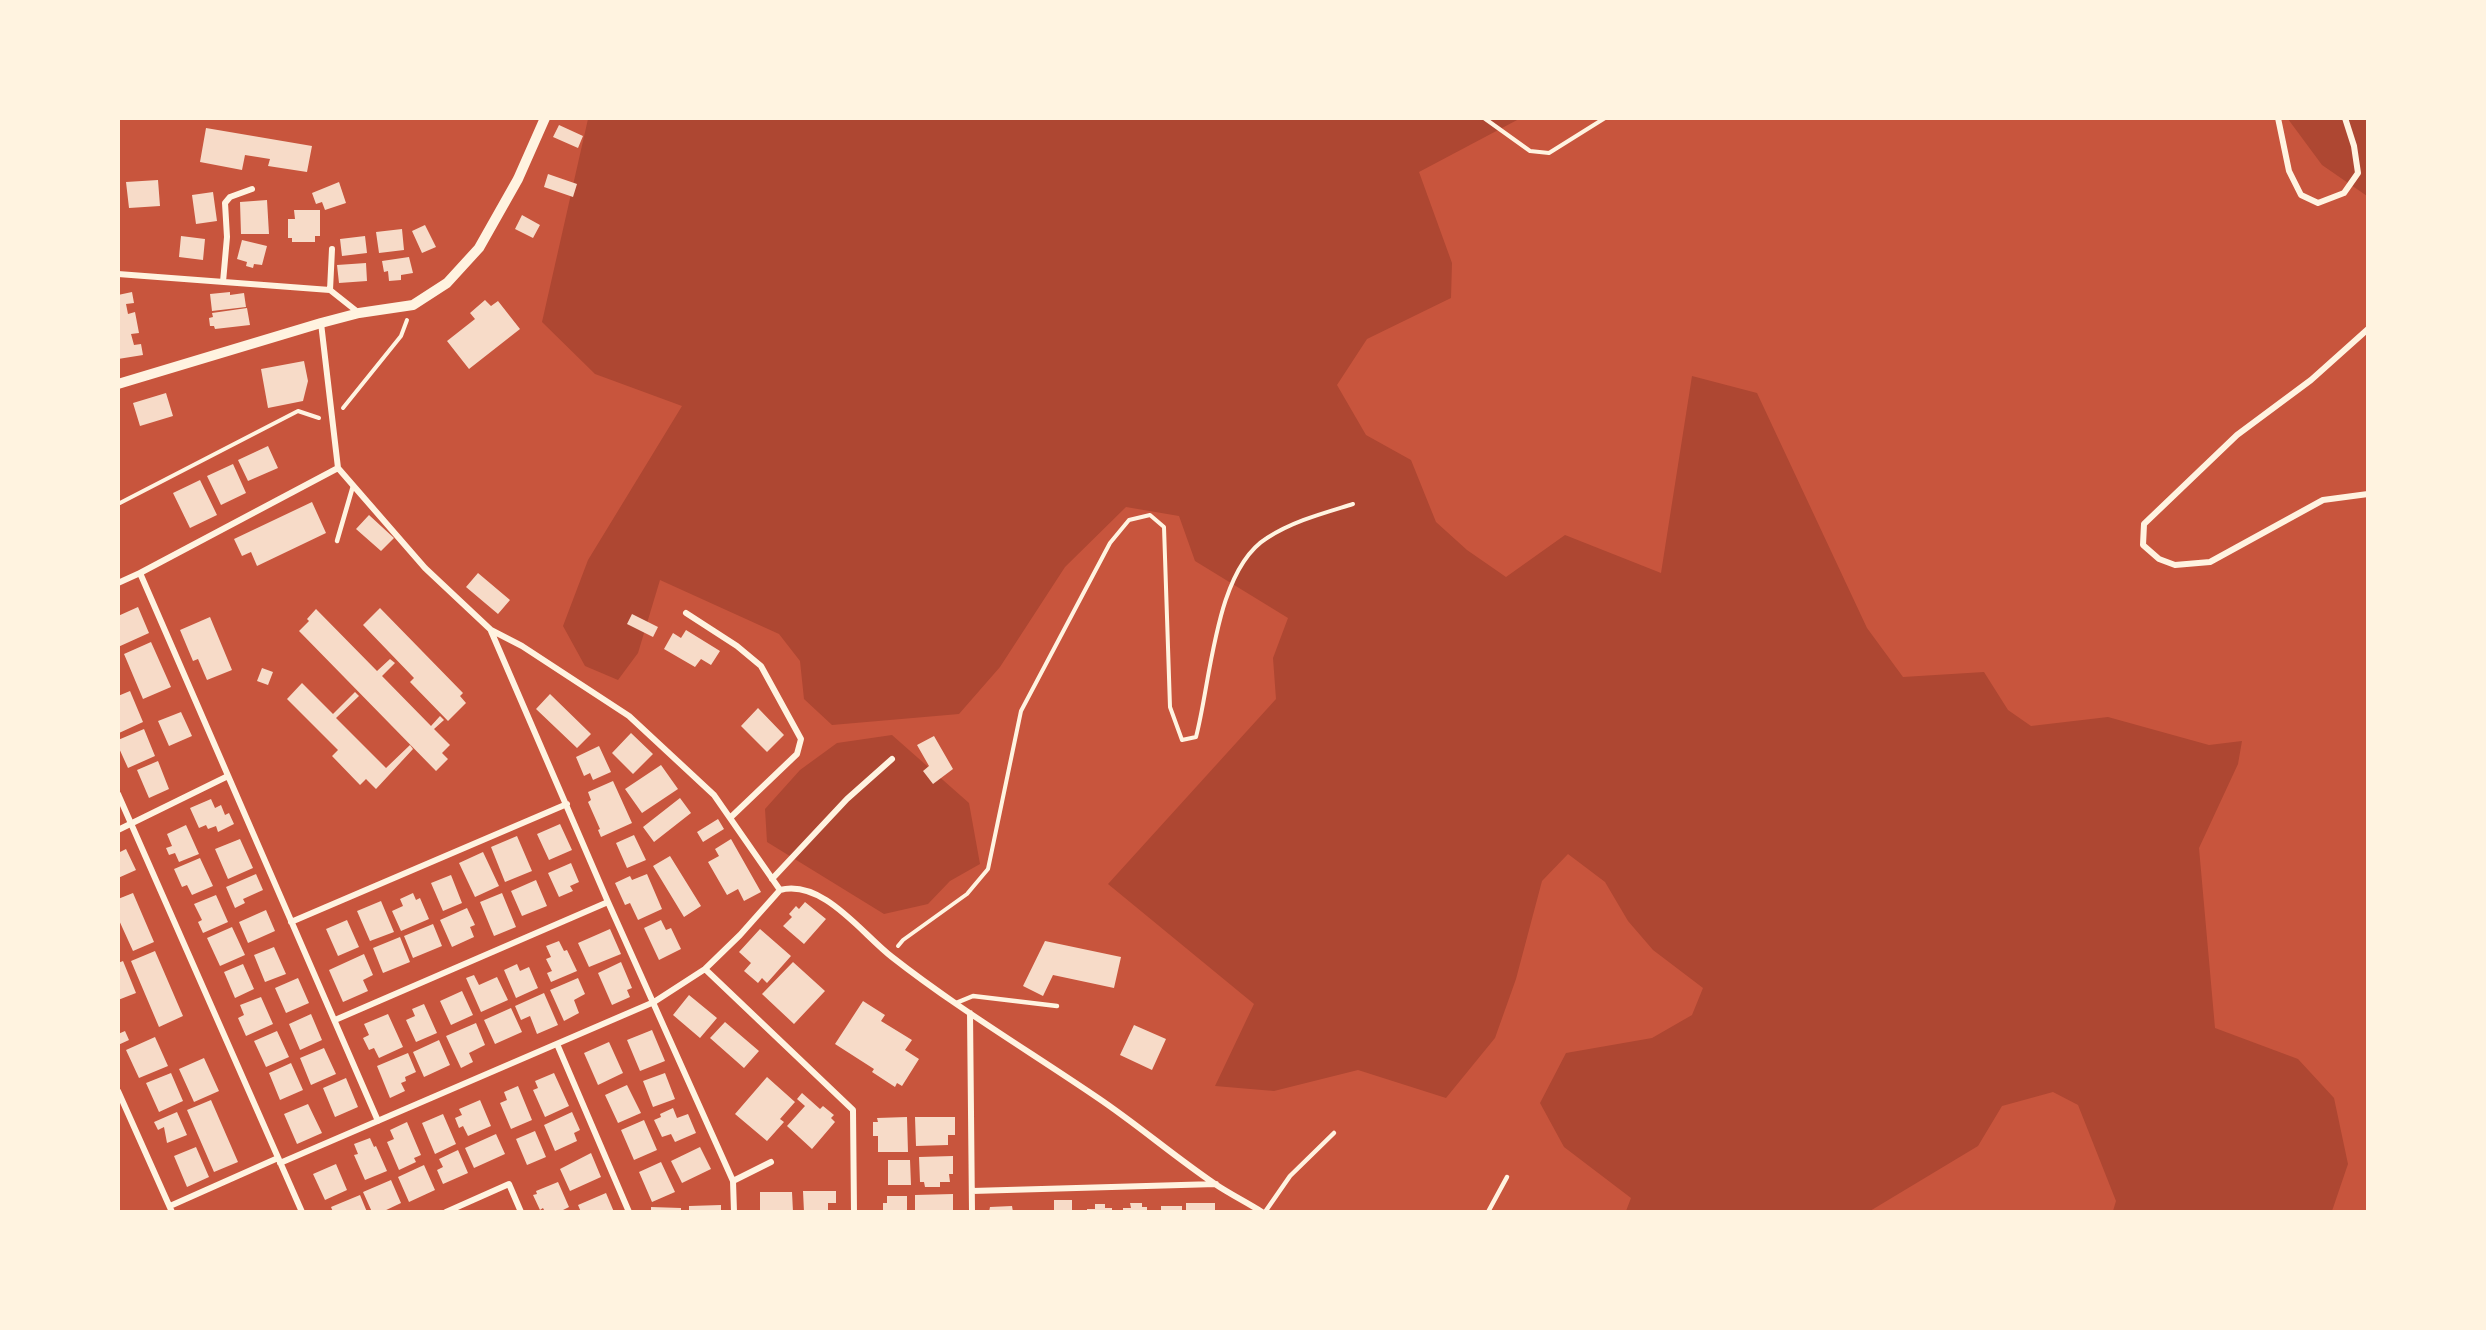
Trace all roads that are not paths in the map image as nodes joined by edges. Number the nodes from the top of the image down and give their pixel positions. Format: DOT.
graph roads {
  1 [pos="545,118"];
  2 [pos="2278,118"];
  3 [pos="2345,118"];
  4 [pos="252,189"];
  5 [pos="332,249"];
  6 [pos="118,274"];
  7 [pos="223,282"];
  8 [pos="330,290"];
  9 [pos="359,313"];
  10 [pos="321,323"];
  11 [pos="2367,329"];
  12 [pos="118,384"];
  13 [pos="338,468"];
  14 [pos="353,486"];
  15 [pos="2367,494"];
  16 [pos="337,541"];
  17 [pos="140,573"];
  18 [pos="118,584"];
  19 [pos="686,613"];
  20 [pos="491,630"];
  21 [pos="892,759"];
  22 [pos="228,776"];
  23 [pos="118,794"];
  24 [pos="567,804"];
  25 [pos="730,818"];
  26 [pos="132,824"];
  27 [pos="118,830"];
  28 [pos="772,879"];
  29 [pos="780,890"];
  30 [pos="608,902"];
  31 [pos="291,922"];
  32 [pos="705,969"];
  33 [pos="654,1002"];
  34 [pos="956,1003"];
  35 [pos="1057,1006"];
  36 [pos="970,1013"];
  37 [pos="335,1020"];
  38 [pos="556,1044"];
  39 [pos="118,1091"];
  40 [pos="378,1121"];
  41 [pos="1334,1133"];
  42 [pos="279,1160"];
  43 [pos="771,1162"];
  44 [pos="1507,1177"];
  45 [pos="733,1181"];
  46 [pos="1216,1184"];
  47 [pos="972,1191"];
  48 [pos="171,1209"];
  49 [pos="302,1212"];
  50 [pos="446,1212"];
  51 [pos="521,1212"];
  52 [pos="629,1212"];
  53 [pos="734,1212"];
  54 [pos="854,1212"];
  55 [pos="972,1212"];
  56 [pos="1264,1212"];
  57 [pos="1488,1212"];
  1 -- 9 [label="street"];
  2 -- 3 [label="street"];
  4 -- 7 [label="street"];
  5 -- 8 [label="street"];
  6 -- 7 [label="street"];
  7 -- 8 [label="street"];
  8 -- 9 [label="street"];
  9 -- 10 [label="street"];
  10 -- 12 [label="street"];
  10 -- 13 [label="street"];
  11 -- 15 [label="street"];
  13 -- 14 [label="street"];
  13 -- 17 [label="street"];
  14 -- 16 [label="lane"];
  14 -- 20 [label="street"];
  17 -- 18 [label="street"];
  17 -- 22 [label="street"];
  19 -- 25 [label="street"];
  20 -- 24 [label="street"];
  20 -- 25 [label="street"];
  21 -- 28 [label="street"];
  22 -- 26 [label="street"];
  22 -- 31 [label="street"];
  23 -- 26 [label="street"];
  24 -- 30 [label="street"];
  24 -- 31 [label="street"];
  25 -- 28 [label="street"];
  26 -- 27 [label="street"];
  26 -- 42 [label="street"];
  28 -- 29 [label="street"];
  29 -- 32 [label="street"];
  29 -- 34 [label="street"];
  30 -- 33 [label="street"];
  30 -- 37 [label="street"];
  31 -- 37 [label="street"];
  32 -- 33 [label="street"];
  32 -- 54 [label="street"];
  33 -- 38 [label="street"];
  33 -- 45 [label="street"];
  34 -- 35 [label="lane"];
  34 -- 36 [label="street"];
  36 -- 46 [label="street"];
  36 -- 47 [label="street"];
  37 -- 40 [label="street"];
  38 -- 40 [label="street"];
  38 -- 52 [label="street"];
  39 -- 48 [label="street"];
  40 -- 42 [label="street"];
  41 -- 56 [label="lane"];
  42 -- 48 [label="street"];
  42 -- 49 [label="street"];
  43 -- 45 [label="street"];
  44 -- 57 [label="lane"];
  45 -- 53 [label="street"];
  46 -- 47 [label="street"];
  46 -- 56 [label="street"];
  47 -- 55 [label="street"];
  50 -- 51 [label="street"];
}
